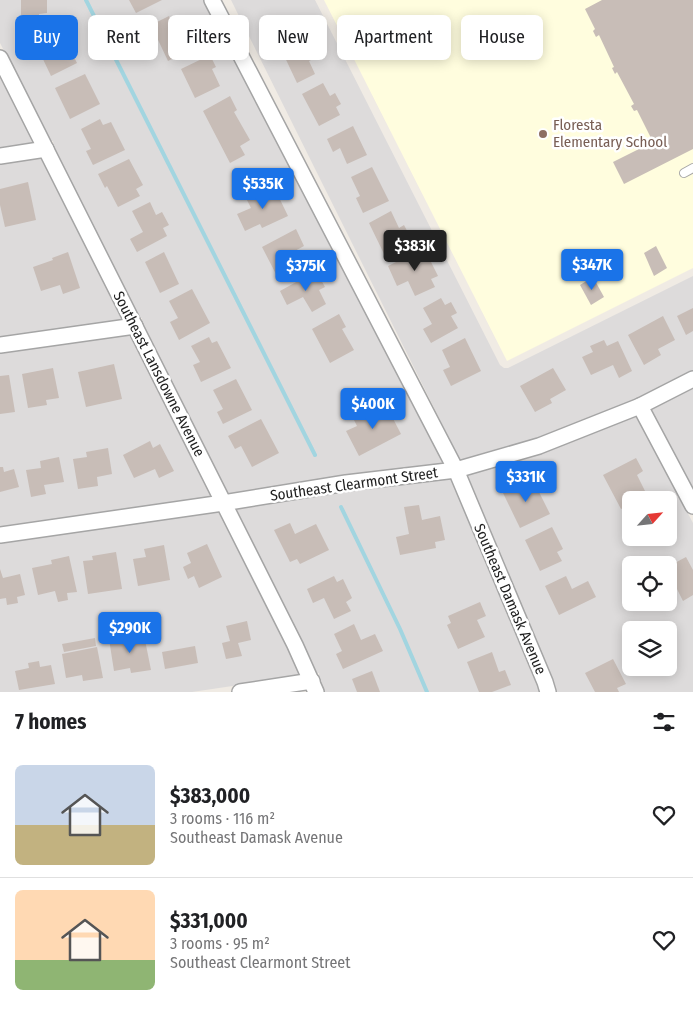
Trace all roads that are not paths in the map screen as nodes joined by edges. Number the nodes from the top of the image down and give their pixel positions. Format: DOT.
graph roads {
  1 [pos="212,0"];
  2 [pos="0,58"];
  3 [pos="46,149"];
  4 [pos="0,156"];
  5 [pos="693,168"];
  6 [pos="684,173"];
  7 [pos="135,326"];
  8 [pos="0,345"];
  9 [pos="693,379"];
  10 [pos="640,406"];
  11 [pos="456,470"];
  12 [pos="223,503"];
  13 [pos="693,506"];
  14 [pos="0,535"];
  15 [pos="314,687"];
  16 [pos="240,692"];
  17 [pos="548,692"];
  1 -- 11 [label="street, Southeast Damask Avenue"];
  2 -- 3 [label="street, Southeast Lansdowne Avenue"];
  3 -- 4 [label="street"];
  3 -- 7 [label="street, Southeast Lansdowne Avenue"];
  5 -- 6 [label="lane"];
  7 -- 8 [label="street"];
  7 -- 12 [label="street, Southeast Lansdowne Avenue"];
  9 -- 10 [label="street, Southeast Clearmont Street"];
  10 -- 11 [label="street, Southeast Clearmont Street"];
  10 -- 13 [label="street"];
  11 -- 12 [label="street, Southeast Clearmont Street"];
  11 -- 17 [label="street, Southeast Damask Avenue"];
  12 -- 14 [label="street, Southeast Clearmont Street"];
  12 -- 15 [label="street, Southeast Lansdowne Avenue"];
  15 -- 16 [label="street"];
}
